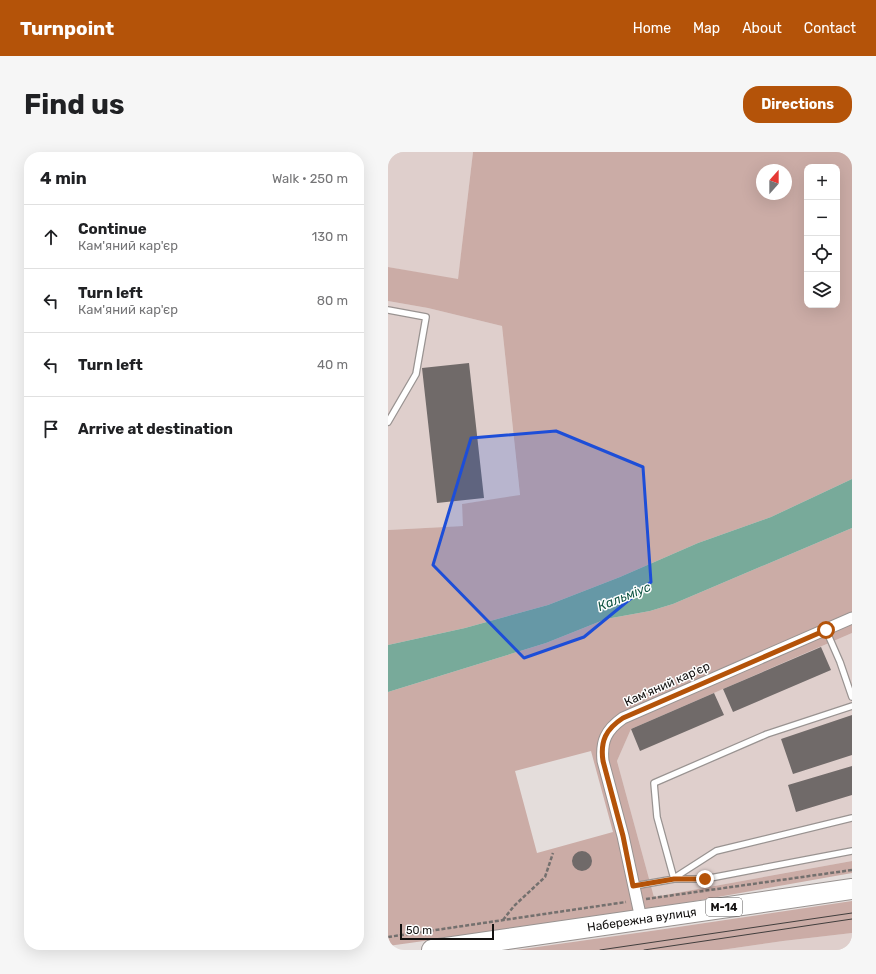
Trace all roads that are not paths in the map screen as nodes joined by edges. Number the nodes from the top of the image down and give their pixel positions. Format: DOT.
graph roads {
  1 [pos="388,310"];
  2 [pos="388,422"];
  3 [pos="852,618"];
  4 [pos="826,630"];
  5 [pos="852,697"];
  6 [pos="852,706"];
  7 [pos="852,818"];
  8 [pos="852,851"];
  9 [pos="674,879"];
  10 [pos="633,886"];
  11 [pos="852,889"];
  12 [pos="639,909"];
  13 [pos="432,950"];
  1 -- 2 [label="lane"];
  3 -- 4 [label="street, Кам'яний кар'єр"];
  4 -- 5 [label="lane"];
  4 -- 10 [label="street, Кам'яний кар'єр"];
  6 -- 9 [label="lane"];
  7 -- 9 [label="lane"];
  8 -- 9 [label="lane"];
  9 -- 10 [label="lane"];
  10 -- 12 [label="street, Кам'яний кар'єр"];
  11 -- 12 [label="highway, Набережна вулиця / М-14"];
  12 -- 13 [label="highway, Набережна вулиця / М-14"];
}
